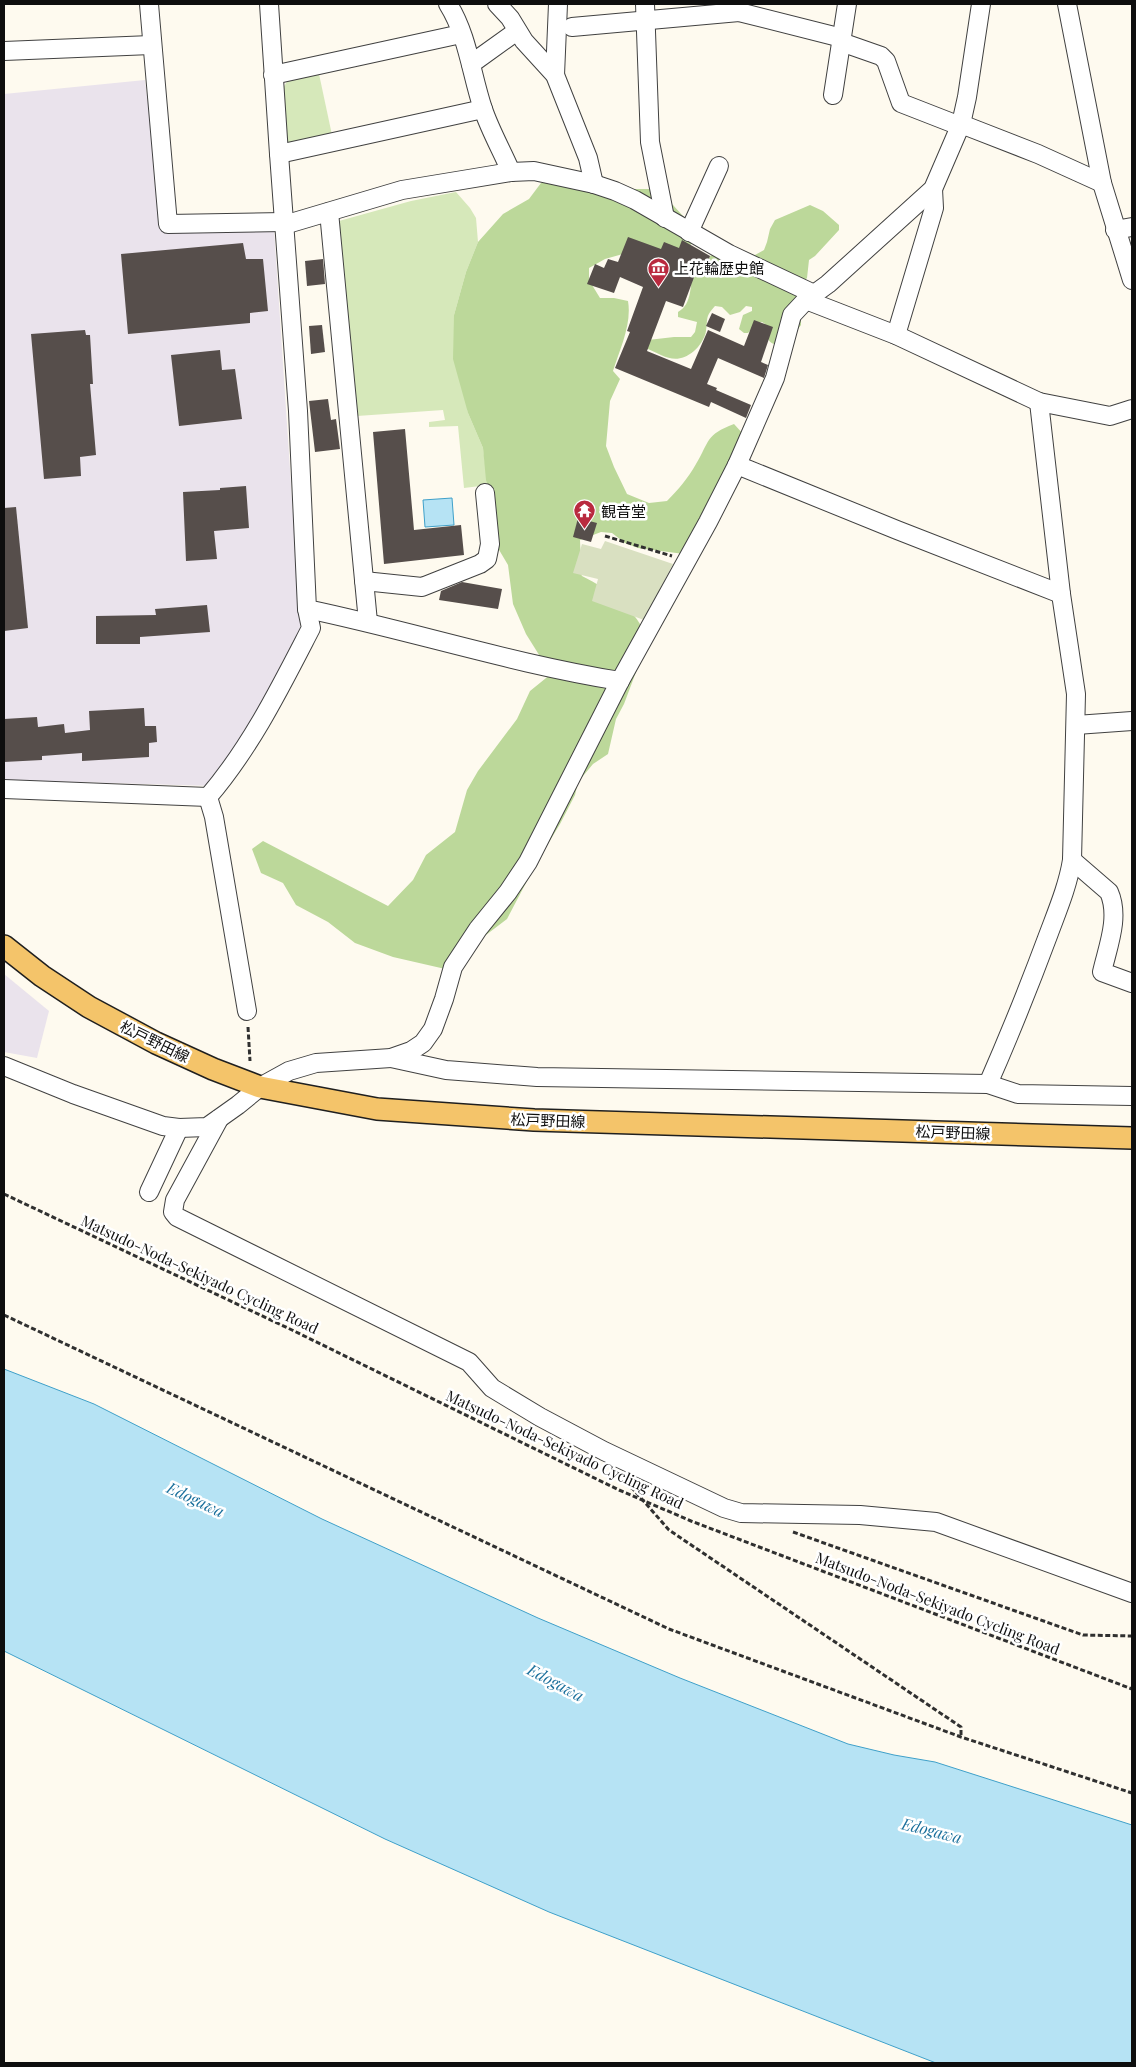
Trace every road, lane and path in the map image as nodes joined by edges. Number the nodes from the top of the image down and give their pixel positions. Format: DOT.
graph roads {
  1 [pos="149,4"];
  2 [pos="270,4"];
  3 [pos="448,4"];
  4 [pos="497,4"];
  5 [pos="558,4"];
  6 [pos="847,4"];
  7 [pos="981,4"];
  8 [pos="1067,4"];
  9 [pos="738,8"];
  10 [pos="646,12"];
  11 [pos="572,27"];
  12 [pos="517,31"];
  13 [pos="461,34"];
  14 [pos="841,40"];
  15 [pos="151,45"];
  16 [pos="4,51"];
  17 [pos="471,64"];
  18 [pos="273,75"];
  19 [pos="555,75"];
  20 [pos="833,95"];
  21 [pos="483,109"];
  22 [pos="960,125"];
  23 [pos="279,154"];
  24 [pos="719,166"];
  25 [pos="511,172"];
  26 [pos="1102,182"];
  27 [pos="594,184"];
  28 [pos="933,189"];
  29 [pos="329,212"];
  30 [pos="665,218"];
  31 [pos="284,224"];
  32 [pos="1124,228"];
  33 [pos="689,232"];
  34 [pos="1132,280"];
  35 [pos="810,297"];
  36 [pos="896,335"];
  37 [pos="1039,402"];
  38 [pos="1132,409"];
  39 [pos="737,465"];
  40 [pos="485,492"];
  41 [pos="606,536"];
  42 [pos="687,561"];
  43 [pos="364,581"];
  44 [pos="1061,594"];
  45 [pos="307,609"];
  46 [pos="368,622"];
  47 [pos="620,681"];
  48 [pos="1132,721"];
  49 [pos="1076,725"];
  50 [pos="4,789"];
  51 [pos="208,797"];
  52 [pos="1072,860"];
  53 [pos="4,946"];
  54 [pos="1132,983"];
  55 [pos="246,1011"];
  56 [pos="391,1058"];
  57 [pos="250,1061"];
  58 [pos="4,1066"];
  59 [pos="988,1084"];
  60 [pos="260,1087"];
  61 [pos="1132,1096"];
  62 [pos="218,1119"];
  63 [pos="179,1128"];
  64 [pos="1132,1138"];
  65 [pos="150,1192"];
  66 [pos="4,1194"];
  67 [pos="4,1315"];
  68 [pos="609,1473"];
  69 [pos="644,1501"];
  70 [pos="787,1530"];
  71 [pos="1132,1593"];
  72 [pos="1132,1636"];
  73 [pos="1132,1689"];
  74 [pos="961,1737"];
  75 [pos="1132,1793"];
  1 -- 15 [label="street"];
  2 -- 18 [label="street"];
  3 -- 13 [label="street"];
  4 -- 12 [label="street"];
  5 -- 19 [label="street"];
  6 -- 14 [label="street"];
  7 -- 22 [label="street"];
  8 -- 26 [label="street"];
  9 -- 10 [label="street"];
  9 -- 14 [label="street"];
  10 -- 11 [label="street"];
  10 -- 30 [label="street"];
  12 -- 17 [label="street"];
  12 -- 19 [label="street"];
  13 -- 17 [label="street"];
  13 -- 18 [label="street"];
  14 -- 20 [label="street"];
  14 -- 22 [label="street"];
  15 -- 16 [label="street"];
  15 -- 31 [label="street"];
  17 -- 21 [label="street"];
  18 -- 23 [label="street"];
  19 -- 27 [label="street"];
  21 -- 23 [label="street"];
  21 -- 25 [label="street"];
  22 -- 26 [label="street"];
  22 -- 28 [label="street"];
  23 -- 31 [label="street"];
  24 -- 33 [label="street"];
  25 -- 27 [label="street"];
  25 -- 29 [label="street"];
  26 -- 32 [label="street"];
  27 -- 30 [label="street"];
  28 -- 35 [label="street"];
  28 -- 36 [label="street"];
  29 -- 31 [label="street"];
  29 -- 43 [label="street"];
  30 -- 33 [label="street"];
  31 -- 45 [label="street"];
  32 -- 34 [label="street"];
  33 -- 35 [label="street"];
  35 -- 36 [label="street"];
  35 -- 39 [label="street"];
  36 -- 37 [label="street"];
  37 -- 38 [label="street"];
  37 -- 44 [label="street"];
  39 -- 42 [label="street"];
  39 -- 44 [label="street"];
  40 -- 43 [label="street"];
  41 -- 42 [label="path"];
  42 -- 47 [label="street"];
  43 -- 46 [label="street"];
  44 -- 49 [label="street"];
  45 -- 46 [label="street"];
  45 -- 51 [label="street"];
  46 -- 47 [label="street"];
  47 -- 56 [label="street"];
  48 -- 49 [label="street"];
  49 -- 52 [label="street"];
  50 -- 51 [label="street"];
  51 -- 55 [label="street"];
  52 -- 54 [label="street"];
  52 -- 59 [label="street"];
  53 -- 60 [label="main road, 松戸野田線"];
  55 -- 57 [label="path"];
  56 -- 59 [label="street"];
  56 -- 60 [label="street"];
  58 -- 63 [label="street"];
  59 -- 61 [label="street"];
  60 -- 62 [label="street"];
  60 -- 64 [label="main road, 松戸野田線"];
  62 -- 63 [label="street"];
  62 -- 71 [label="street"];
  63 -- 65 [label="street"];
  66 -- 69 [label="path, Matsudo-Noda-Sekiyado Cycling Road"];
  67 -- 74 [label="path"];
  68 -- 69 [label="path"];
  69 -- 73 [label="path, Matsudo-Noda-Sekiyado Cycling Road"];
  69 -- 74 [label="path"];
  70 -- 72 [label="path"];
  74 -- 75 [label="path"];
}
